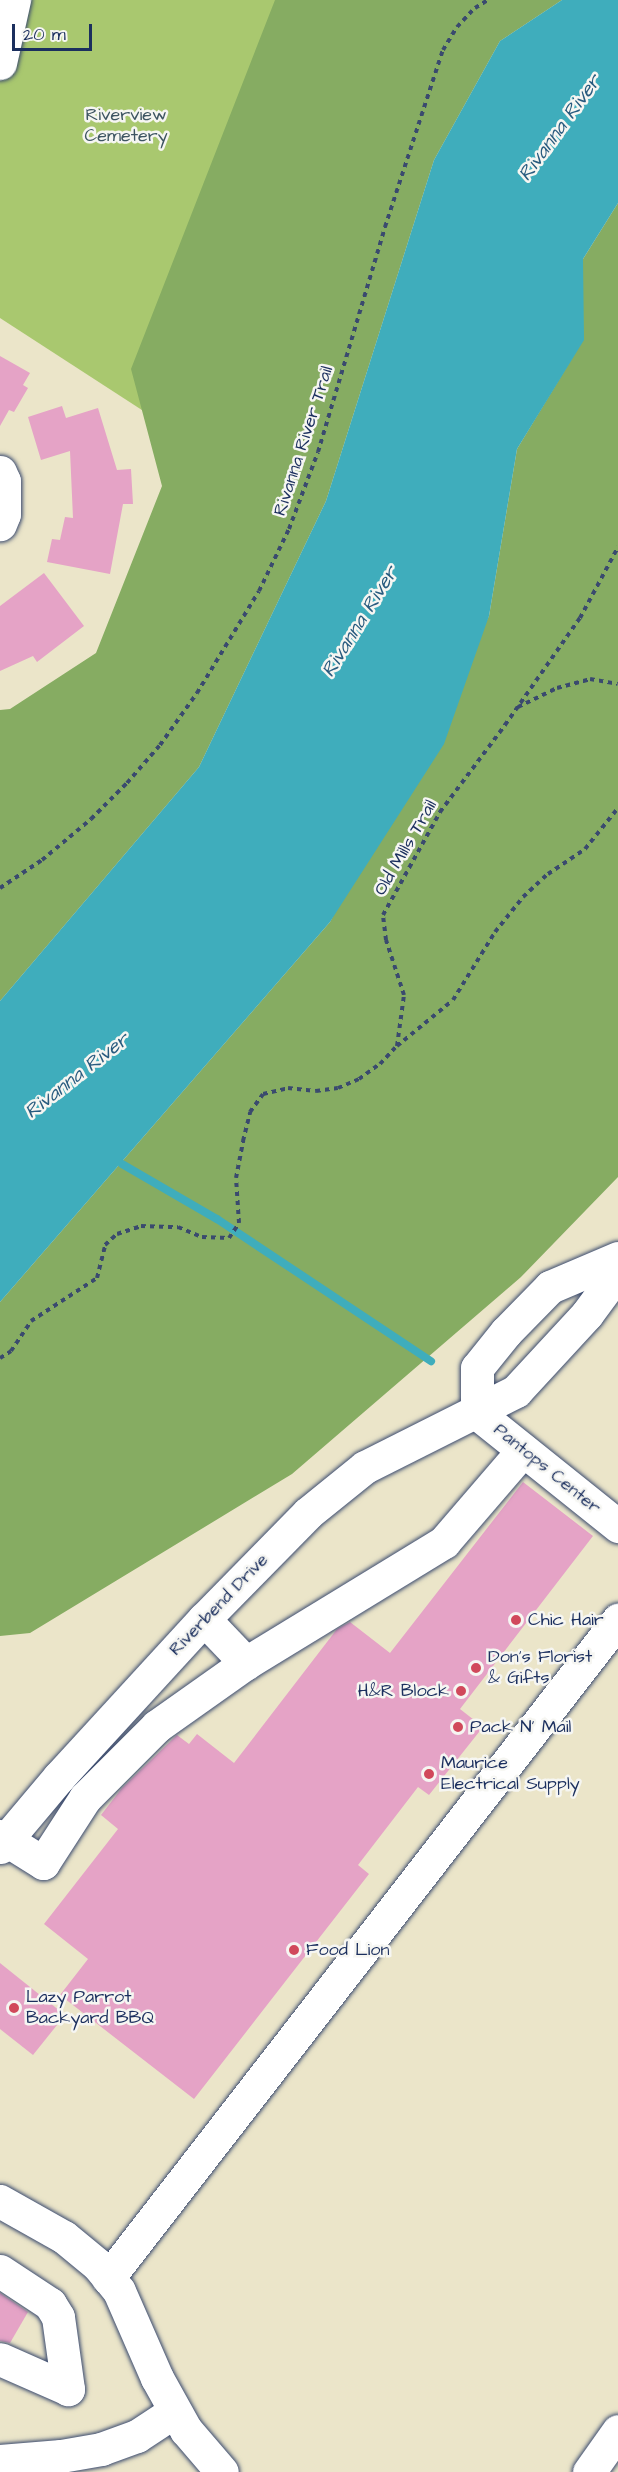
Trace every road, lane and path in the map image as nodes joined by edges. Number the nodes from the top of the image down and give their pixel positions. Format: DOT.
graph roads {
  1 [pos="14,0"];
  2 [pos="488,0"];
  3 [pos="0,63"];
  4 [pos="0,472"];
  5 [pos="0,524"];
  6 [pos="618,547"];
  7 [pos="618,684"];
  8 [pos="518,707"];
  9 [pos="618,808"];
  10 [pos="0,888"];
  11 [pos="397,1046"];
  12 [pos="618,1258"];
  13 [pos="618,1272"];
  14 [pos="0,1358"];
  15 [pos="477,1413"];
  16 [pos="524,1450"];
  17 [pos="618,1526"];
  18 [pos="204,1619"];
  19 [pos="618,1620"];
  20 [pos="246,1662"];
  21 [pos="2,1841"];
  22 [pos="0,2201"];
  23 [pos="0,2271"];
  24 [pos="108,2278"];
  25 [pos="0,2359"];
  26 [pos="175,2411"];
  27 [pos="618,2432"];
  28 [pos="0,2461"];
  29 [pos="222,2472"];
  30 [pos="590,2472"];
  1 -- 3 [label="street"];
  2 -- 10 [label="path, Rivanna River Trail"];
  4 -- 5 [label="street"];
  6 -- 8 [label="path, Old Mills Trail"];
  7 -- 8 [label="path"];
  8 -- 11 [label="path, Old Mills Trail"];
  9 -- 11 [label="path"];
  11 -- 14 [label="path"];
  12 -- 15 [label="street"];
  13 -- 15 [label="street, Riverbend Drive"];
  15 -- 16 [label="street, Pantops Center"];
  15 -- 18 [label="street, Riverbend Drive"];
  16 -- 17 [label="street, Pantops Center"];
  16 -- 20 [label="street"];
  18 -- 20 [label="street"];
  18 -- 21 [label="street, Riverbend Drive"];
  19 -- 24 [label="street"];
  20 -- 21 [label="street"];
  22 -- 24 [label="street"];
  23 -- 25 [label="street"];
  24 -- 26 [label="street"];
  26 -- 28 [label="street"];
  26 -- 29 [label="street"];
  27 -- 30 [label="street"];
}
